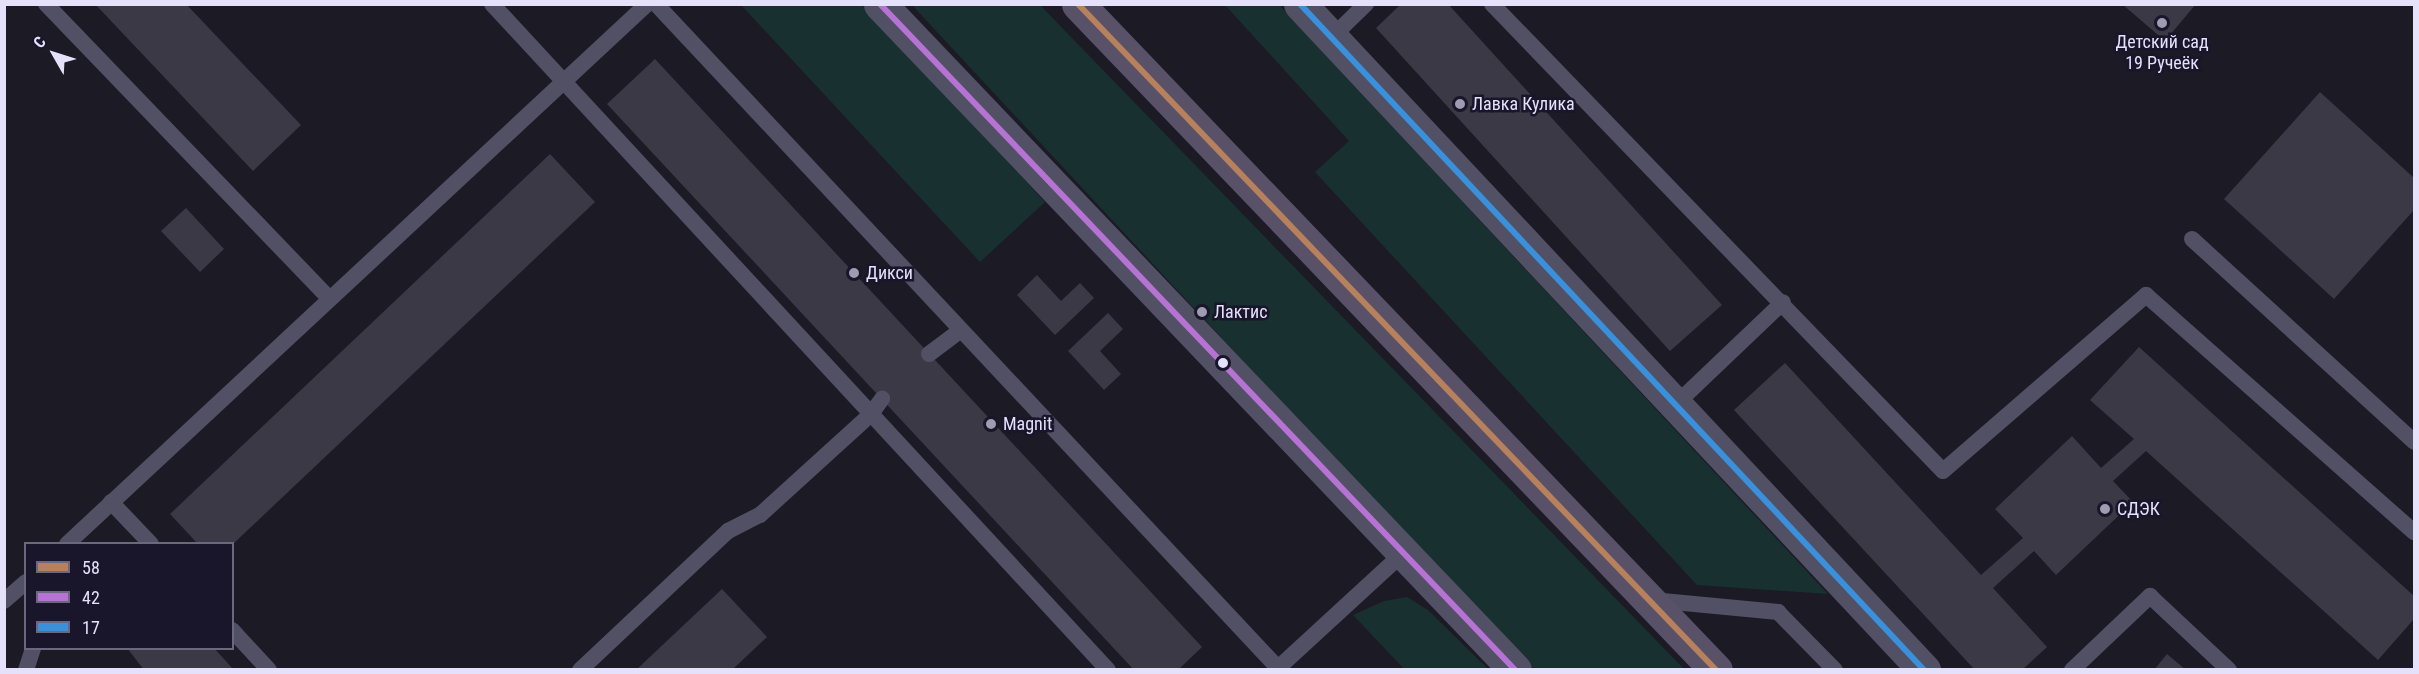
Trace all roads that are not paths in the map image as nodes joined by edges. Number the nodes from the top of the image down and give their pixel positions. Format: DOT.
graph roads {
  1 [pos="46,4"];
  2 [pos="492,4"];
  3 [pos="647,4"];
  4 [pos="656,4"];
  5 [pos="880,4"];
  6 [pos="1078,4"];
  7 [pos="1300,4"];
  8 [pos="1366,4"];
  9 [pos="1492,4"];
  10 [pos="1331,38"];
  11 [pos="564,82"];
  12 [pos="2192,239"];
  13 [pos="330,299"];
  14 [pos="1783,302"];
  15 [pos="960,331"];
  16 [pos="930,354"];
  17 [pos="882,399"];
  18 [pos="1675,405"];
  19 [pos="871,414"];
  20 [pos="2415,442"];
  21 [pos="111,502"];
  22 [pos="2415,532"];
  23 [pos="70,542"];
  24 [pos="150,542"];
  25 [pos="1402,554"];
  26 [pos="24,584"];
  27 [pos="1648,600"];
  28 [pos="4,601"];
  29 [pos="234,632"];
  30 [pos="32,650"];
  31 [pos="1277,668"];
  32 [pos="26,669"];
  33 [pos="270,669"];
  34 [pos="580,669"];
  35 [pos="1108,669"];
  36 [pos="1515,669"];
  37 [pos="1716,669"];
  38 [pos="1835,669"];
  39 [pos="1924,669"];
  40 [pos="2072,669"];
  41 [pos="2229,669"];
  1 -- 13 [label="lane"];
  2 -- 11 [label="lane"];
  3 -- 11 [label="lane"];
  4 -- 15 [label="lane"];
  5 -- 25 [label="street"];
  6 -- 27 [label="main road"];
  7 -- 10 [label="street"];
  8 -- 10 [label="lane"];
  9 -- 14 [label="lane"];
  10 -- 18 [label="street"];
  11 -- 13 [label="lane"];
  11 -- 19 [label="lane"];
  12 -- 20 [label="lane"];
  13 -- 21 [label="lane"];
  14 -- 18 [label="lane"];
  14 -- 22 [label="lane"];
  15 -- 16 [label="lane"];
  15 -- 31 [label="lane"];
  17 -- 19 [label="lane"];
  18 -- 39 [label="street"];
  19 -- 34 [label="lane"];
  19 -- 35 [label="lane"];
  21 -- 23 [label="lane"];
  21 -- 24 [label="lane"];
  25 -- 31 [label="lane"];
  25 -- 36 [label="street"];
  26 -- 28 [label="lane"];
  27 -- 37 [label="main road"];
  27 -- 38 [label="lane"];
  29 -- 33 [label="lane"];
  30 -- 32 [label="lane"];
  40 -- 41 [label="lane"];
}
